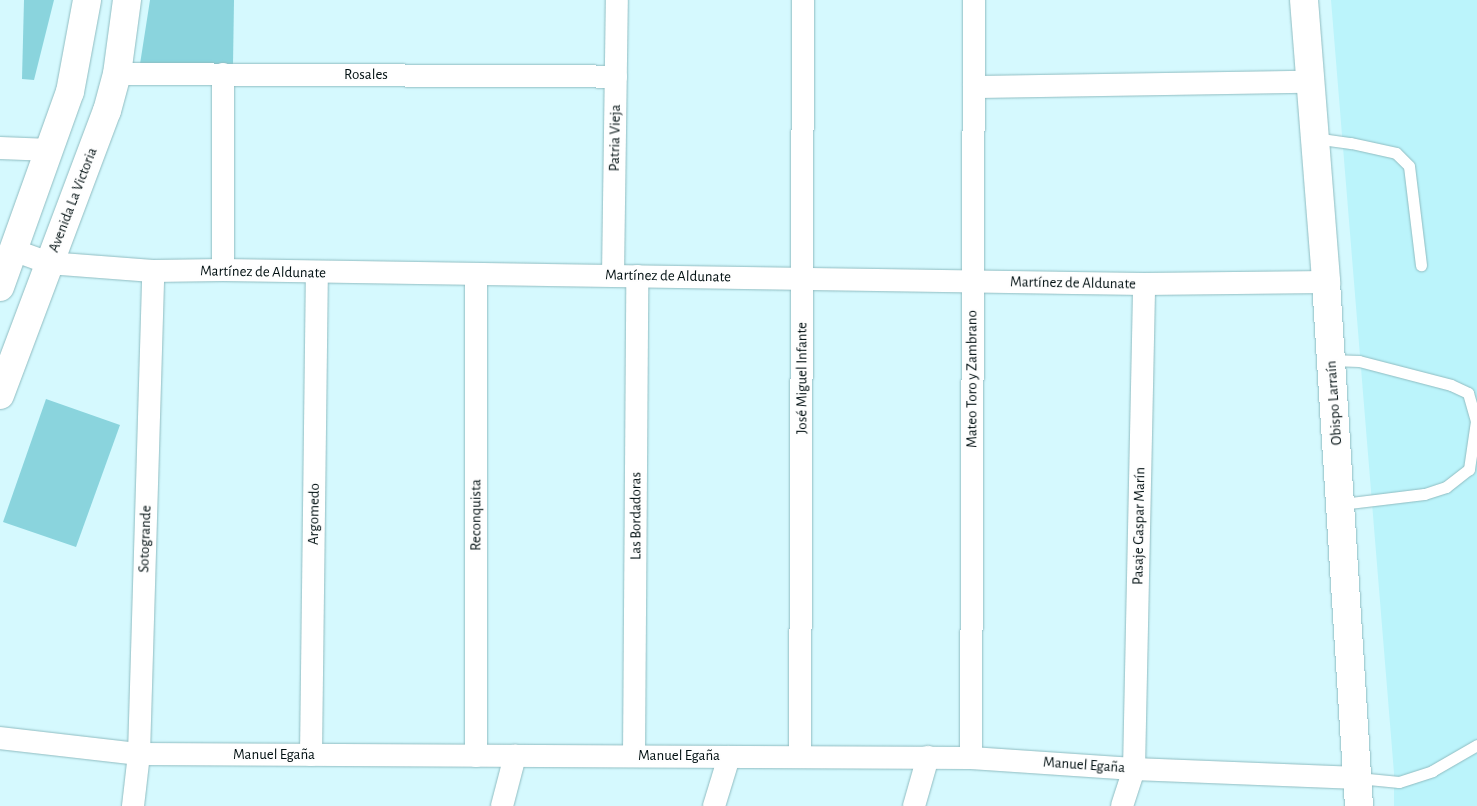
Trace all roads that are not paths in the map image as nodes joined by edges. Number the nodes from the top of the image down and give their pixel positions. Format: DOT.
graph roads {
  1 [pos="87,0"];
  2 [pos="127,0"];
  3 [pos="617,0"];
  4 [pos="803,0"];
  5 [pos="974,0"];
  6 [pos="1304,0"];
  7 [pos="117,74"];
  8 [pos="223,74"];
  9 [pos="616,77"];
  10 [pos="1310,82"];
  11 [pos="974,87"];
  12 [pos="1314,138"];
  13 [pos="0,148"];
  14 [pos="51,150"];
  15 [pos="13,250"];
  16 [pos="48,263"];
  17 [pos="1421,265"];
  18 [pos="223,270"];
  19 [pos="153,271"];
  20 [pos="317,273"];
  21 [pos="476,274"];
  22 [pos="613,276"];
  23 [pos="637,276"];
  24 [pos="802,278"];
  25 [pos="973,281"];
  26 [pos="1326,282"];
  27 [pos="1144,284"];
  28 [pos="0,286"];
  29 [pos="1331,360"];
  30 [pos="0,395"];
  31 [pos="1340,504"];
  32 [pos="0,738"];
  33 [pos="1477,745"];
  34 [pos="139,754"];
  35 [pos="311,755"];
  36 [pos="476,756"];
  37 [pos="515,756"];
  38 [pos="634,756"];
  39 [pos="729,757"];
  40 [pos="800,757"];
  41 [pos="928,757"];
  42 [pos="970,758"];
  43 [pos="1134,769"];
  44 [pos="1358,778"];
  45 [pos="133,806"];
  46 [pos="502,806"];
  47 [pos="714,806"];
  48 [pos="914,806"];
  49 [pos="1122,806"];
  50 [pos="1359,806"];
  1 -- 14 [label="street"];
  2 -- 7 [label="street, Avenida La Victoria"];
  3 -- 9 [label="street, Patria Vieja"];
  4 -- 24 [label="street, José Miguel Infante"];
  5 -- 11 [label="street, Mateo Toro y Zambrano"];
  6 -- 10 [label="street, Obispo Larraín"];
  7 -- 8 [label="street, Rosales"];
  7 -- 16 [label="street, Avenida La Victoria"];
  8 -- 9 [label="street, Rosales"];
  8 -- 18 [label="street"];
  9 -- 22 [label="street, Patria Vieja"];
  10 -- 11 [label="street"];
  10 -- 12 [label="street, Obispo Larraín"];
  11 -- 25 [label="street, Mateo Toro y Zambrano"];
  12 -- 17 [label="lane"];
  12 -- 26 [label="street, Obispo Larraín"];
  13 -- 14 [label="street"];
  14 -- 15 [label="street"];
  15 -- 16 [label="street, Martínez de Aldunate"];
  15 -- 28 [label="street"];
  16 -- 19 [label="street, Martínez de Aldunate"];
  16 -- 30 [label="street, Avenida La Victoria"];
  18 -- 19 [label="street, Martínez de Aldunate"];
  18 -- 20 [label="street, Martínez de Aldunate"];
  19 -- 34 [label="street, Sotogrande"];
  20 -- 21 [label="street, Martínez de Aldunate"];
  20 -- 35 [label="street, Argomedo"];
  21 -- 22 [label="street, Martínez de Aldunate"];
  21 -- 36 [label="street, Reconquista"];
  22 -- 23 [label="street, Martínez de Aldunate"];
  23 -- 24 [label="street, Martínez de Aldunate"];
  23 -- 38 [label="street, Las Bordadoras"];
  24 -- 25 [label="street, Martínez de Aldunate"];
  24 -- 40 [label="street, José Miguel Infante"];
  25 -- 27 [label="street, Martínez de Aldunate"];
  25 -- 42 [label="street, Mateo Toro y Zambrano"];
  26 -- 27 [label="street, Martínez de Aldunate"];
  26 -- 29 [label="street, Obispo Larraín"];
  27 -- 43 [label="street, Pasaje Gaspar Marín"];
  29 -- 31 [label="street, Obispo Larraín"];
  29 -- 31 [label="lane"];
  31 -- 44 [label="street, Obispo Larraín"];
  32 -- 34 [label="street, Manuel Egaña"];
  33 -- 44 [label="lane"];
  34 -- 35 [label="street, Manuel Egaña"];
  34 -- 45 [label="street, Sotogrande"];
  35 -- 36 [label="street, Manuel Egaña"];
  36 -- 37 [label="street, Manuel Egaña"];
  37 -- 38 [label="street, Manuel Egaña"];
  37 -- 46 [label="street"];
  38 -- 39 [label="street, Manuel Egaña"];
  39 -- 40 [label="street, Manuel Egaña"];
  39 -- 47 [label="street"];
  40 -- 41 [label="street, Manuel Egaña"];
  41 -- 42 [label="street, Manuel Egaña"];
  41 -- 48 [label="street"];
  42 -- 43 [label="street, Manuel Egaña"];
  43 -- 44 [label="street, Manuel Egaña"];
  43 -- 49 [label="street, Pasaje Gaspar Marín"];
  44 -- 50 [label="street, Obispo Larraín"];
}
